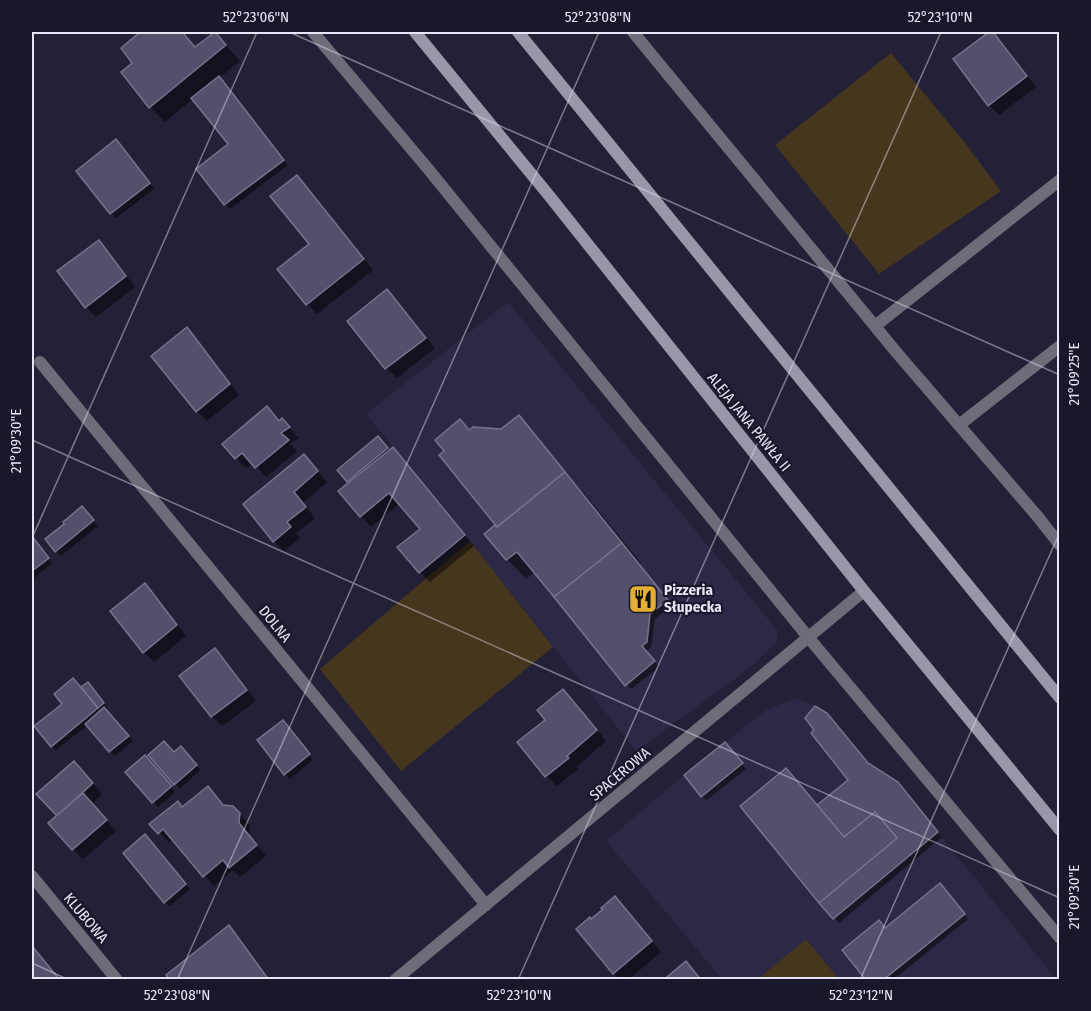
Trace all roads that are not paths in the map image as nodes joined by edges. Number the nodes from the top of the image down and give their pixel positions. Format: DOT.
graph roads {
  1 [pos="313,32"];
  2 [pos="415,32"];
  3 [pos="518,32"];
  4 [pos="633,32"];
  5 [pos="1059,180"];
  6 [pos="875,326"];
  7 [pos="1059,346"];
  8 [pos="36,365"];
  9 [pos="958,425"];
  10 [pos="1059,545"];
  11 [pos="864,591"];
  12 [pos="808,638"];
  13 [pos="1059,698"];
  14 [pos="1059,830"];
  15 [pos="32,876"];
  16 [pos="486,905"];
  17 [pos="1059,938"];
  18 [pos="117,980"];
  19 [pos="395,980"];
  1 -- 12 [label="street"];
  2 -- 11 [label="main road, ALEJA JANA PAWŁA II"];
  3 -- 13 [label="main road"];
  4 -- 6 [label="street"];
  5 -- 6 [label="street"];
  6 -- 9 [label="street"];
  7 -- 9 [label="street"];
  8 -- 16 [label="street, DOLNA"];
  9 -- 10 [label="street"];
  11 -- 12 [label="street, SPACEROWA"];
  11 -- 14 [label="main road, ALEJA JANA PAWŁA II"];
  12 -- 16 [label="street, SPACEROWA"];
  12 -- 17 [label="street"];
  15 -- 18 [label="street, KLUBOWA"];
  16 -- 19 [label="street, SPACEROWA"];
}
